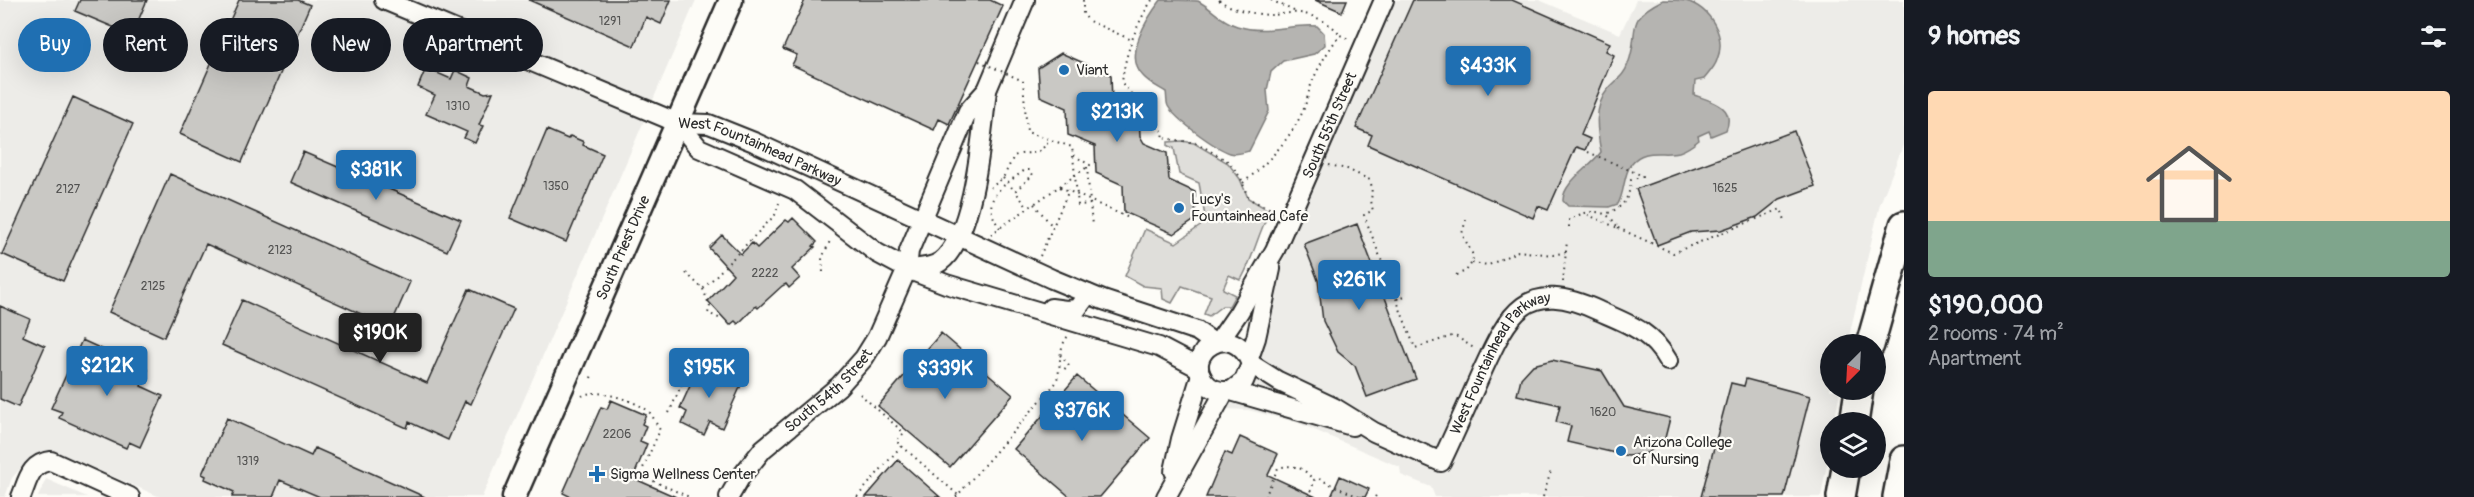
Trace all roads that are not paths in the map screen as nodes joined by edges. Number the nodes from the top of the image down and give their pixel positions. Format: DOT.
graph roads {
  1 [pos="384,0"];
  2 [pos="731,0"];
  3 [pos="1026,0"];
  4 [pos="1384,0"];
  5 [pos="987,90"];
  6 [pos="678,123"];
  7 [pos="922,220"];
  8 [pos="1904,225"];
  9 [pos="959,237"];
  10 [pos="1275,250"];
  11 [pos="907,269"];
  12 [pos="1088,294"];
  13 [pos="1023,308"];
  14 [pos="1873,334"];
  15 [pos="1216,342"];
  16 [pos="1250,361"];
  17 [pos="1668,361"];
  18 [pos="1200,372"];
  19 [pos="1228,391"];
  20 [pos="1374,432"];
  21 [pos="1904,460"];
  22 [pos="1844,478"];
  23 [pos="1169,491"];
  24 [pos="21,497"];
  25 [pos="130,497"];
  26 [pos="514,497"];
  27 [pos="729,497"];
  28 [pos="1841,497"];
  29 [pos="1897,497"];
  1 -- 6 [label="street"];
  2 -- 6 [label="main road, South Priest Drive"];
  3 -- 5 [label="street"];
  4 -- 10 [label="street, South 55th Street"];
  5 -- 7 [label="street"];
  5 -- 9 [label="street"];
  6 -- 7 [label="street, West Fountainhead Parkway"];
  6 -- 11 [label="street, West Fountainhead Parkway"];
  6 -- 26 [label="main road, South Priest Drive"];
  7 -- 9 [label="street, West Fountainhead Parkway"];
  7 -- 11 [label="street, South 54th Street"];
  8 -- 14 [label="highway"];
  9 -- 11 [label="street"];
  9 -- 12 [label="street, West Fountainhead Parkway"];
  10 -- 15 [label="street, South 55th Street"];
  10 -- 16 [label="street, South 55th Street"];
  11 -- 13 [label="street, West Fountainhead Parkway"];
  11 -- 27 [label="street, South 54th Street"];
  12 -- 13 [label="street"];
  12 -- 15 [label="street, West Fountainhead Parkway"];
  13 -- 18 [label="street, West Fountainhead Parkway"];
  15 -- 16 [label="street"];
  15 -- 18 [label="street"];
  16 -- 19 [label="street"];
  16 -- 20 [label="street, West Fountainhead Parkway"];
  17 -- 20 [label="street, West Fountainhead Parkway"];
  18 -- 19 [label="street"];
  18 -- 23 [label="street"];
  19 -- 20 [label="street, West Fountainhead Parkway"];
  19 -- 23 [label="street"];
  21 -- 29 [label="highway"];
  22 -- 28 [label="highway"];
  24 -- 25 [label="street"];
}
